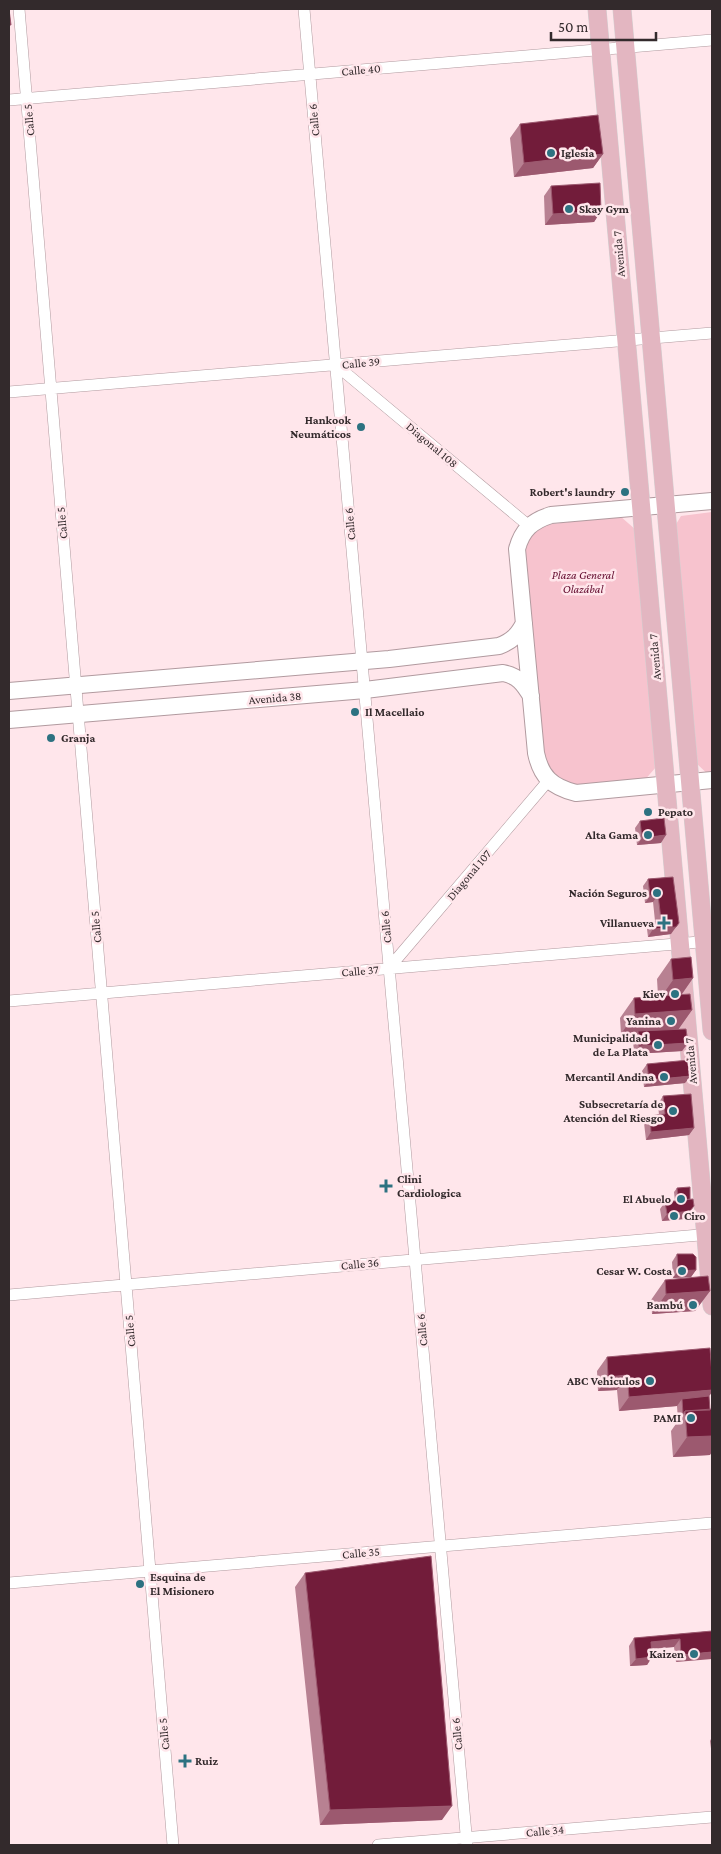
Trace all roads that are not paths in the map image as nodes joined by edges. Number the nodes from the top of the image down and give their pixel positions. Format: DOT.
graph roads {
  1 [pos="19,9"];
  2 [pos="304,9"];
  3 [pos="597,9"];
  4 [pos="622,9"];
  5 [pos="712,40"];
  6 [pos="625,48"];
  7 [pos="601,50"];
  8 [pos="310,74"];
  9 [pos="27,98"];
  10 [pos="9,100"];
  11 [pos="712,333"];
  12 [pos="651,338"];
  13 [pos="627,340"];
  14 [pos="336,365"];
  15 [pos="51,389"];
  16 [pos="9,392"];
  17 [pos="712,501"];
  18 [pos="666,505"];
  19 [pos="642,507"];
  20 [pos="529,526"];
  21 [pos="524,623"];
  22 [pos="362,661"];
  23 [pos="76,685"];
  24 [pos="9,690"];
  25 [pos="365,690"];
  26 [pos="531,696"];
  27 [pos="78,715"];
  28 [pos="9,720"];
  29 [pos="712,780"];
  30 [pos="548,781"];
  31 [pos="690,782"];
  32 [pos="666,784"];
  33 [pos="708,941"];
  34 [pos="680,944"];
  35 [pos="390,968"];
  36 [pos="102,993"];
  37 [pos="9,1001"];
  38 [pos="712,1032"];
  39 [pos="709,1234"];
  40 [pos="415,1259"];
  41 [pos="126,1284"];
  42 [pos="9,1294"];
  43 [pos="712,1306"];
  44 [pos="712,1523"];
  45 [pos="441,1546"];
  46 [pos="150,1571"];
  47 [pos="9,1583"];
  48 [pos="712,1817"];
  49 [pos="467,1841"];
  50 [pos="173,1845"];
  51 [pos="378,1845"];
  1 -- 9 [label="street, Calle 5"];
  2 -- 8 [label="street, Calle 6"];
  3 -- 7 [label="main road, Avenida 7"];
  4 -- 6 [label="main road, Avenida 7"];
  5 -- 6 [label="street, Calle 40"];
  6 -- 7 [label="street, Calle 40"];
  6 -- 12 [label="main road, Avenida 7"];
  7 -- 8 [label="street, Calle 40"];
  7 -- 13 [label="main road, Avenida 7"];
  8 -- 9 [label="street, Calle 40"];
  8 -- 14 [label="street, Calle 6"];
  9 -- 10 [label="street, Calle 40"];
  9 -- 15 [label="street, Calle 5"];
  11 -- 12 [label="street, Calle 39"];
  12 -- 13 [label="street, Calle 39"];
  12 -- 18 [label="main road, Avenida 7"];
  13 -- 14 [label="street, Calle 39"];
  13 -- 19 [label="main road, Avenida 7"];
  14 -- 15 [label="street, Calle 39"];
  14 -- 20 [label="street, Diagonal 108"];
  14 -- 22 [label="street, Calle 6"];
  15 -- 16 [label="street, Calle 39"];
  15 -- 23 [label="street, Calle 5"];
  17 -- 18 [label="main road"];
  18 -- 19 [label="main road"];
  18 -- 31 [label="main road, Avenida 7"];
  19 -- 20 [label="main road"];
  19 -- 32 [label="main road, Avenida 7"];
  20 -- 21 [label="main road"];
  21 -- 22 [label="main road"];
  21 -- 26 [label="main road"];
  22 -- 23 [label="main road"];
  22 -- 25 [label="street, Calle 6"];
  23 -- 24 [label="main road"];
  23 -- 27 [label="street, Calle 5"];
  25 -- 26 [label="main road, Avenida 38"];
  25 -- 27 [label="main road, Avenida 38"];
  25 -- 35 [label="street, Calle 6"];
  26 -- 30 [label="main road"];
  27 -- 28 [label="main road, Avenida 38"];
  27 -- 36 [label="street, Calle 5"];
  29 -- 31 [label="main road"];
  30 -- 32 [label="main road"];
  30 -- 35 [label="street, Diagonal 107"];
  31 -- 32 [label="main road"];
  31 -- 33 [label="main road, Avenida 7"];
  32 -- 34 [label="main road, Avenida 7"];
  33 -- 34 [label="street, Calle 37"];
  33 -- 38 [label="main road, Avenida 7"];
  34 -- 35 [label="street, Calle 37"];
  34 -- 39 [label="main road, Avenida 7"];
  35 -- 36 [label="street, Calle 37"];
  35 -- 40 [label="street, Calle 6"];
  36 -- 37 [label="street, Calle 37"];
  36 -- 41 [label="street, Calle 5"];
  39 -- 40 [label="street, Calle 36"];
  39 -- 43 [label="main road, Avenida 7"];
  40 -- 41 [label="street, Calle 36"];
  40 -- 45 [label="street, Calle 6"];
  41 -- 42 [label="street, Calle 36"];
  41 -- 46 [label="street, Calle 5"];
  44 -- 45 [label="street, Calle 35"];
  45 -- 46 [label="street, Calle 35"];
  45 -- 49 [label="street, Calle 6"];
  46 -- 47 [label="street, Calle 35"];
  46 -- 50 [label="street, Calle 5"];
  48 -- 49 [label="street, Calle 34"];
  49 -- 51 [label="street, Calle 34"];
}
